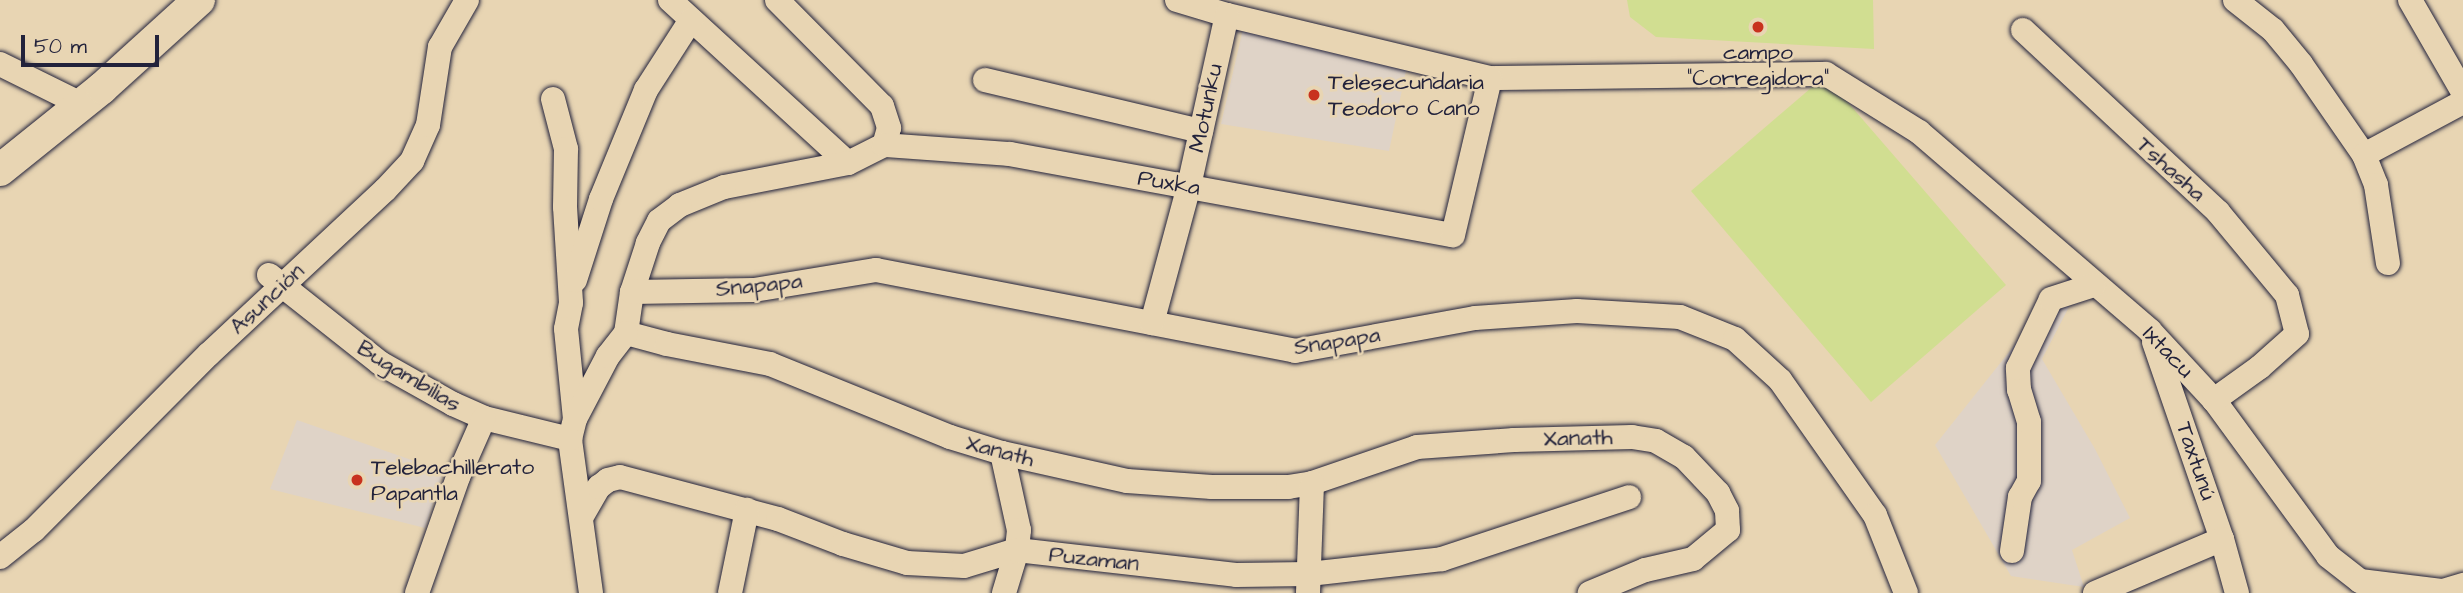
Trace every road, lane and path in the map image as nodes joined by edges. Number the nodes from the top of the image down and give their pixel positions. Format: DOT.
graph roads {
  1 [pos="199,0"];
  2 [pos="467,0"];
  3 [pos="670,0"];
  4 [pos="776,0"];
  5 [pos="1177,0"];
  6 [pos="2235,0"];
  7 [pos="2410,0"];
  8 [pos="1227,15"];
  9 [pos="691,20"];
  10 [pos="2023,30"];
  11 [pos="0,64"];
  12 [pos="1499,79"];
  13 [pos="985,80"];
  14 [pos="2463,92"];
  15 [pos="553,99"];
  16 [pos="2463,102"];
  17 [pos="81,104"];
  18 [pos="1201,131"];
  19 [pos="884,145"];
  20 [pos="2364,155"];
  21 [pos="848,163"];
  22 [pos="0,170"];
  23 [pos="1189,186"];
  24 [pos="2388,263"];
  25 [pos="275,279"];
  26 [pos="2094,285"];
  27 [pos="632,292"];
  28 [pos="571,303"];
  29 [pos="1152,323"];
  30 [pos="2150,331"];
  31 [pos="626,333"];
  32 [pos="2214,400"];
  33 [pos="484,418"];
  34 [pos="572,429"];
  35 [pos="1002,453"];
  36 [pos="1311,483"];
  37 [pos="1629,497"];
  38 [pos="747,510"];
  39 [pos="582,516"];
  40 [pos="2222,539"];
  41 [pos="1017,550"];
  42 [pos="2011,551"];
  43 [pos="0,557"];
  44 [pos="1308,584"];
  45 [pos="2463,585"];
  46 [pos="417,593"];
  47 [pos="591,593"];
  48 [pos="730,593"];
  49 [pos="1004,593"];
  50 [pos="1590,593"];
  51 [pos="1906,593"];
  52 [pos="2095,593"];
  53 [pos="2237,593"];
  1 -- 17 [label="main road"];
  2 -- 25 [label="street, Asunción"];
  3 -- 9 [label="street"];
  4 -- 19 [label="street"];
  5 -- 8 [label="street, Ixtacu"];
  6 -- 20 [label="street"];
  7 -- 14 [label="street"];
  8 -- 12 [label="street, Ixtacu"];
  8 -- 18 [label="street, Motunku"];
  9 -- 21 [label="street"];
  9 -- 28 [label="street"];
  10 -- 32 [label="street, Tshasha"];
  11 -- 17 [label="street"];
  12 -- 23 [label="street, Puxka"];
  12 -- 26 [label="street, Ixtacu"];
  13 -- 18 [label="street"];
  15 -- 28 [label="street"];
  16 -- 20 [label="street"];
  17 -- 22 [label="main road"];
  18 -- 23 [label="street, Motunku"];
  19 -- 21 [label="street"];
  19 -- 23 [label="street, Puxka"];
  20 -- 24 [label="street"];
  21 -- 27 [label="street"];
  23 -- 29 [label="street, Motunku"];
  25 -- 33 [label="street, Bugambilias"];
  25 -- 43 [label="street, Asunción"];
  26 -- 30 [label="street, Ixtacu"];
  26 -- 42 [label="street"];
  27 -- 29 [label="street, Snapapa"];
  27 -- 31 [label="street"];
  28 -- 34 [label="street"];
  29 -- 51 [label="street, Snapapa"];
  30 -- 32 [label="street, Ixtacu"];
  30 -- 40 [label="street, Taxtunú"];
  31 -- 34 [label="street"];
  31 -- 35 [label="street, Xanath"];
  32 -- 45 [label="street, Ixtacu"];
  33 -- 34 [label="street, Bugambilias"];
  33 -- 46 [label="street"];
  34 -- 39 [label="street"];
  35 -- 36 [label="street, Xanath"];
  35 -- 41 [label="street"];
  36 -- 44 [label="street"];
  36 -- 50 [label="street, Xanath"];
  37 -- 44 [label="street, Puzaman"];
  38 -- 39 [label="street, Puzaman"];
  38 -- 41 [label="street, Puzaman"];
  38 -- 48 [label="street"];
  39 -- 47 [label="street"];
  40 -- 52 [label="street"];
  40 -- 53 [label="street, Taxtunú"];
  41 -- 44 [label="street, Puzaman"];
  41 -- 49 [label="street"];
}
